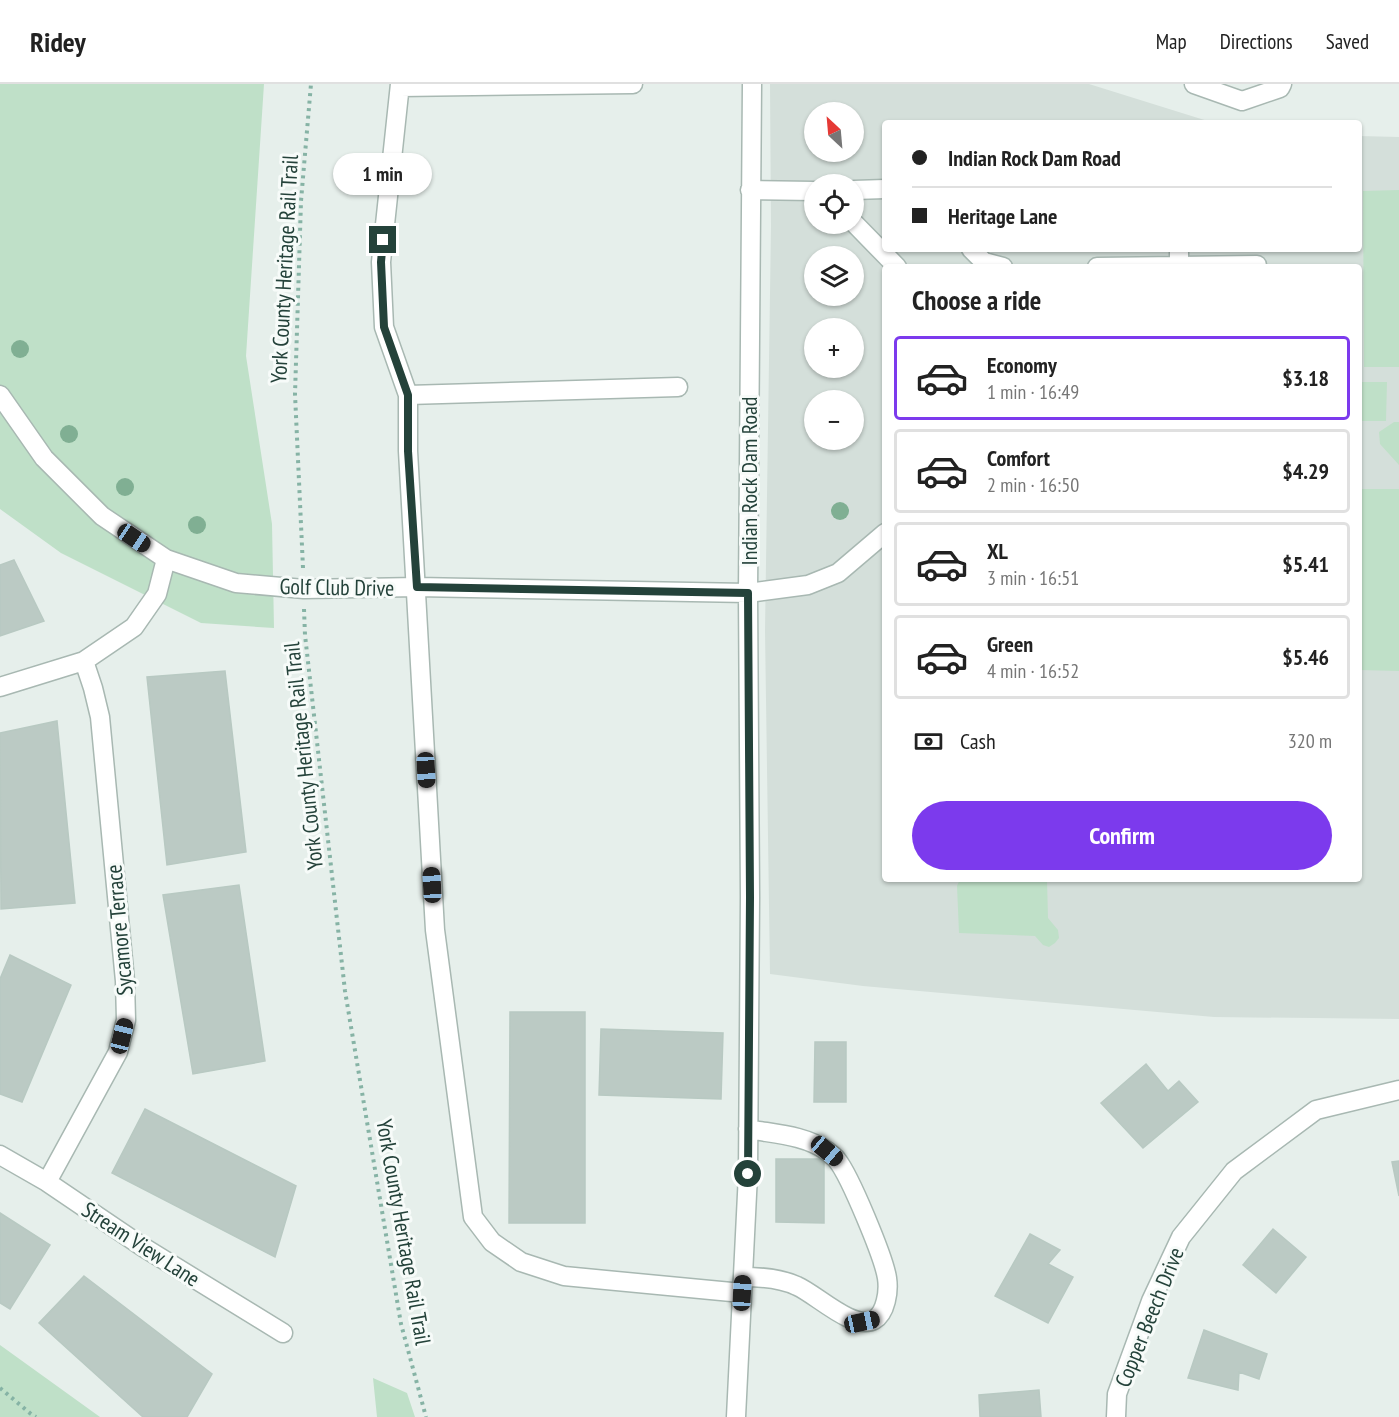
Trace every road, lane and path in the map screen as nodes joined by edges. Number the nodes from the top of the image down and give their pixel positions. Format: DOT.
graph roads {
  1 [pos="311,84"];
  2 [pos="633,84"];
  3 [pos="752,84"];
  4 [pos="1194,84"];
  5 [pos="1282,84"];
  6 [pos="400,86"];
  7 [pos="882,189"];
  8 [pos="750,190"];
  9 [pos="864,190"];
  10 [pos="804,191"];
  11 [pos="864,232"];
  12 [pos="882,251"];
  13 [pos="883,252"];
  14 [pos="974,252"];
  15 [pos="1179,258"];
  16 [pos="894,264"];
  17 [pos="992,264"];
  18 [pos="1124,264"];
  19 [pos="1246,264"];
  20 [pos="678,387"];
  21 [pos="0,395"];
  22 [pos="408,395"];
  23 [pos="882,536"];
  24 [pos="166,559"];
  25 [pos="417,587"];
  26 [pos="304,590"];
  27 [pos="748,593"];
  28 [pos="84,661"];
  29 [pos="0,687"];
  30 [pos="1399,1090"];
  31 [pos="748,1129"];
  32 [pos="0,1155"];
  33 [pos="47,1182"];
  34 [pos="742,1285"];
  35 [pos="283,1333"];
  36 [pos="0,1388"];
  37 [pos="36,1417"];
  38 [pos="426,1417"];
  39 [pos="736,1417"];
  40 [pos="1116,1417"];
  1 -- 26 [label="path, York County Heritage Rail Trail"];
  2 -- 6 [label="street"];
  3 -- 8 [label="street, Indian Rock Dam Road"];
  4 -- 5 [label="street"];
  6 -- 22 [label="street"];
  7 -- 9 [label="street"];
  8 -- 10 [label="street"];
  8 -- 27 [label="street, Indian Rock Dam Road"];
  11 -- 12 [label="street"];
  13 -- 16 [label="street"];
  14 -- 17 [label="street"];
  15 -- 18 [label="street"];
  15 -- 19 [label="street"];
  20 -- 22 [label="street"];
  21 -- 24 [label="street, Golf Club Drive"];
  22 -- 25 [label="street"];
  23 -- 27 [label="street, Golf Club Drive"];
  24 -- 26 [label="street, Golf Club Drive"];
  24 -- 28 [label="street"];
  25 -- 26 [label="street, Golf Club Drive"];
  25 -- 27 [label="street, Golf Club Drive"];
  25 -- 34 [label="street"];
  26 -- 38 [label="path, York County Heritage Rail Trail"];
  27 -- 31 [label="street, Indian Rock Dam Road"];
  28 -- 29 [label="street"];
  28 -- 33 [label="street, Sycamore Terrace"];
  30 -- 40 [label="street, Copper Beech Drive"];
  31 -- 34 [label="street, Indian Rock Dam Road"];
  31 -- 34 [label="street"];
  32 -- 33 [label="street, Stream View Lane"];
  33 -- 35 [label="street, Stream View Lane"];
  34 -- 39 [label="street, Indian Rock Dam Road"];
  36 -- 37 [label="path"];
}
